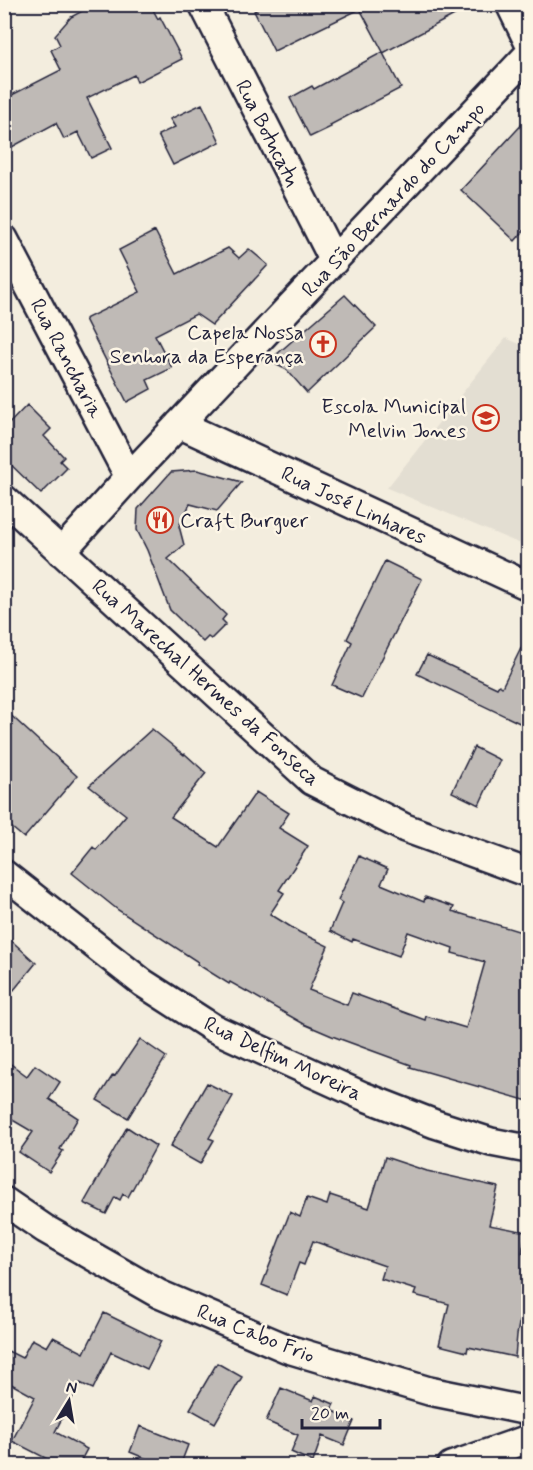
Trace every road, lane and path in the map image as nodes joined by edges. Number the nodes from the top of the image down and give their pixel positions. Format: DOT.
graph roads {
  1 [pos="203,4"];
  2 [pos="510,4"];
  3 [pos="528,41"];
  4 [pos="528,55"];
  5 [pos="4,239"];
  6 [pos="334,261"];
  7 [pos="179,424"];
  8 [pos="129,477"];
  9 [pos="4,499"];
  10 [pos="61,552"];
  11 [pos="528,586"];
  12 [pos="528,873"];
  13 [pos="4,874"];
  14 [pos="528,1149"];
  15 [pos="4,1201"];
  16 [pos="528,1411"];
  17 [pos="528,1440"];
  18 [pos="451,1466"];
  1 -- 6 [label="street, Rua Botucatu"];
  2 -- 3 [label="street"];
  4 -- 6 [label="street, Rua São Bernardo do Campo"];
  5 -- 8 [label="street, Rua Rancharia"];
  6 -- 7 [label="street, Rua São Bernardo do Campo"];
  7 -- 8 [label="street, Rua São Bernardo do Campo"];
  7 -- 11 [label="street, Rua José Linhares"];
  8 -- 10 [label="street, Rua São Bernardo do Campo"];
  9 -- 10 [label="street, Rua Marechal Hermes da Fonseca"];
  10 -- 12 [label="street, Rua Marechal Hermes da Fonseca"];
  13 -- 14 [label="street, Rua Delfim Moreira"];
  15 -- 16 [label="street, Rua Cabo Frio"];
  17 -- 18 [label="street"];
}
